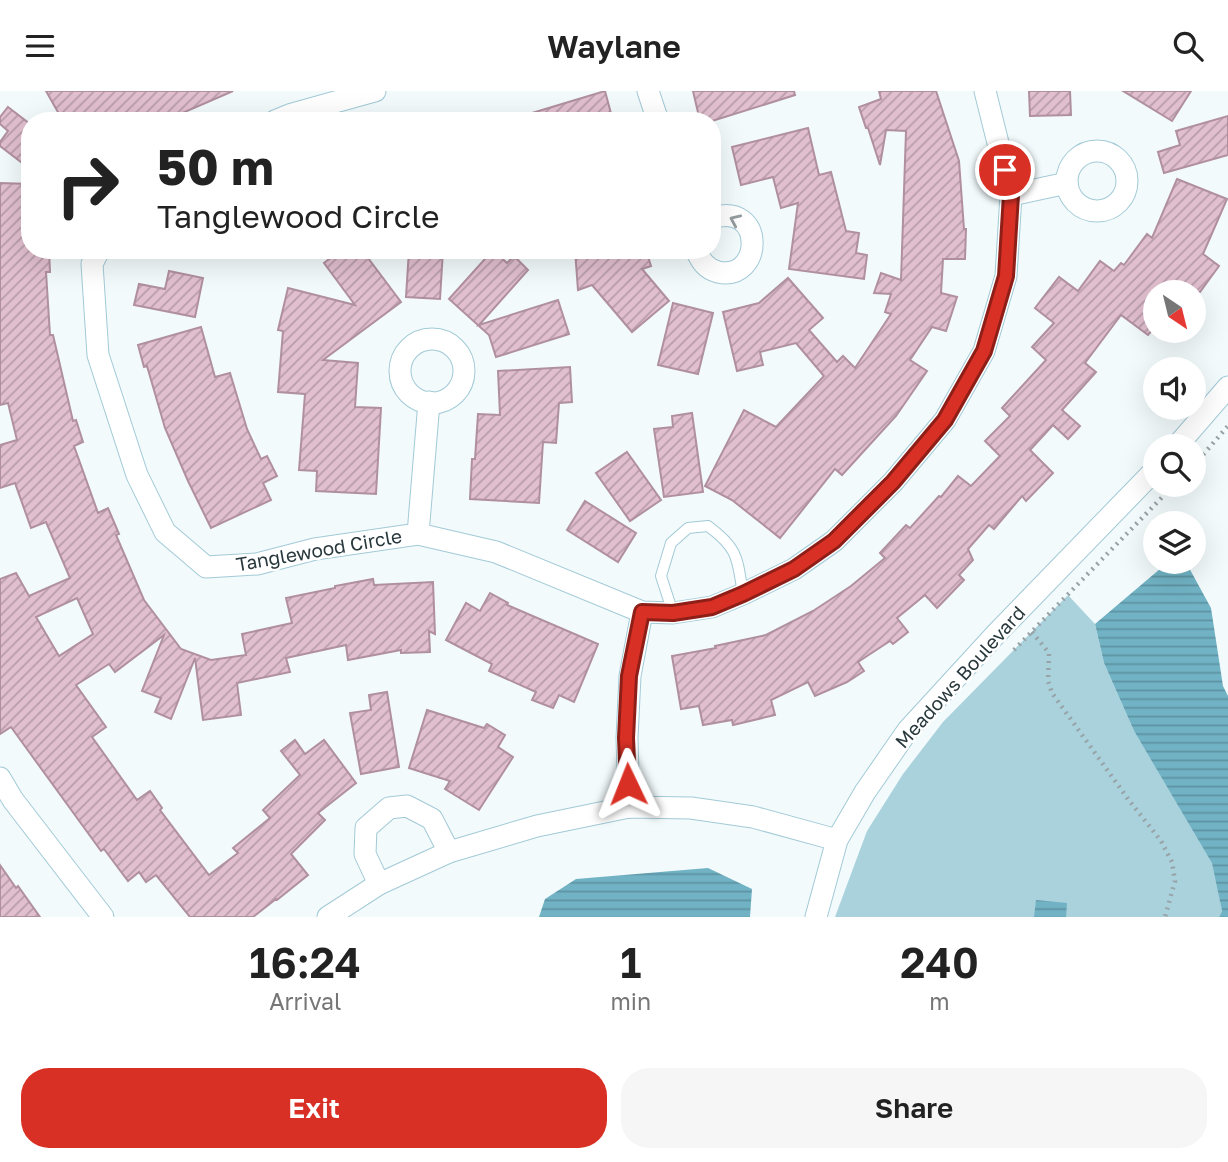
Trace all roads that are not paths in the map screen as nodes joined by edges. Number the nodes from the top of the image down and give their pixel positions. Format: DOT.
graph roads {
  1 [pos="375,91"];
  2 [pos="648,91"];
  3 [pos="985,91"];
  4 [pos="299,112"];
  5 [pos="655,112"];
  6 [pos="1067,183"];
  7 [pos="1011,195"];
  8 [pos="721,216"];
  9 [pos="94,259"];
  10 [pos="700,259"];
  11 [pos="1228,387"];
  12 [pos="429,402"];
  13 [pos="1187,434"];
  14 [pos="1143,482"];
  15 [pos="418,534"];
  16 [pos="743,594"];
  17 [pos="642,612"];
  18 [pos="673,613"];
  19 [pos="0,778"];
  20 [pos="629,807"];
  21 [pos="837,840"];
  22 [pos="449,852"];
  23 [pos="379,884"];
  24 [pos="103,917"];
  25 [pos="328,917"];
  26 [pos="816,917"];
  1 -- 4 [label="street"];
  2 -- 5 [label="street"];
  3 -- 7 [label="street, Tanglewood Circle"];
  6 -- 7 [label="street"];
  7 -- 16 [label="street, Tanglewood Circle"];
  10 -- 8 [label="street, one-way"];
  9 -- 15 [label="street, Tanglewood Circle"];
  11 -- 13 [label="street"];
  12 -- 15 [label="street"];
  14 -- 21 [label="street, Meadows Boulevard"];
  15 -- 17 [label="street, Tanglewood Circle"];
  16 -- 18 [label="street, Tanglewood Circle"];
  16 -- 18 [label="lane"];
  17 -- 18 [label="street, Tanglewood Circle"];
  17 -- 20 [label="street"];
  19 -- 24 [label="street"];
  20 -- 21 [label="street"];
  20 -- 22 [label="street"];
  21 -- 26 [label="street, Meadows Boulevard"];
  22 -- 23 [label="street"];
  22 -- 23 [label="street"];
  23 -- 25 [label="street"];
}
